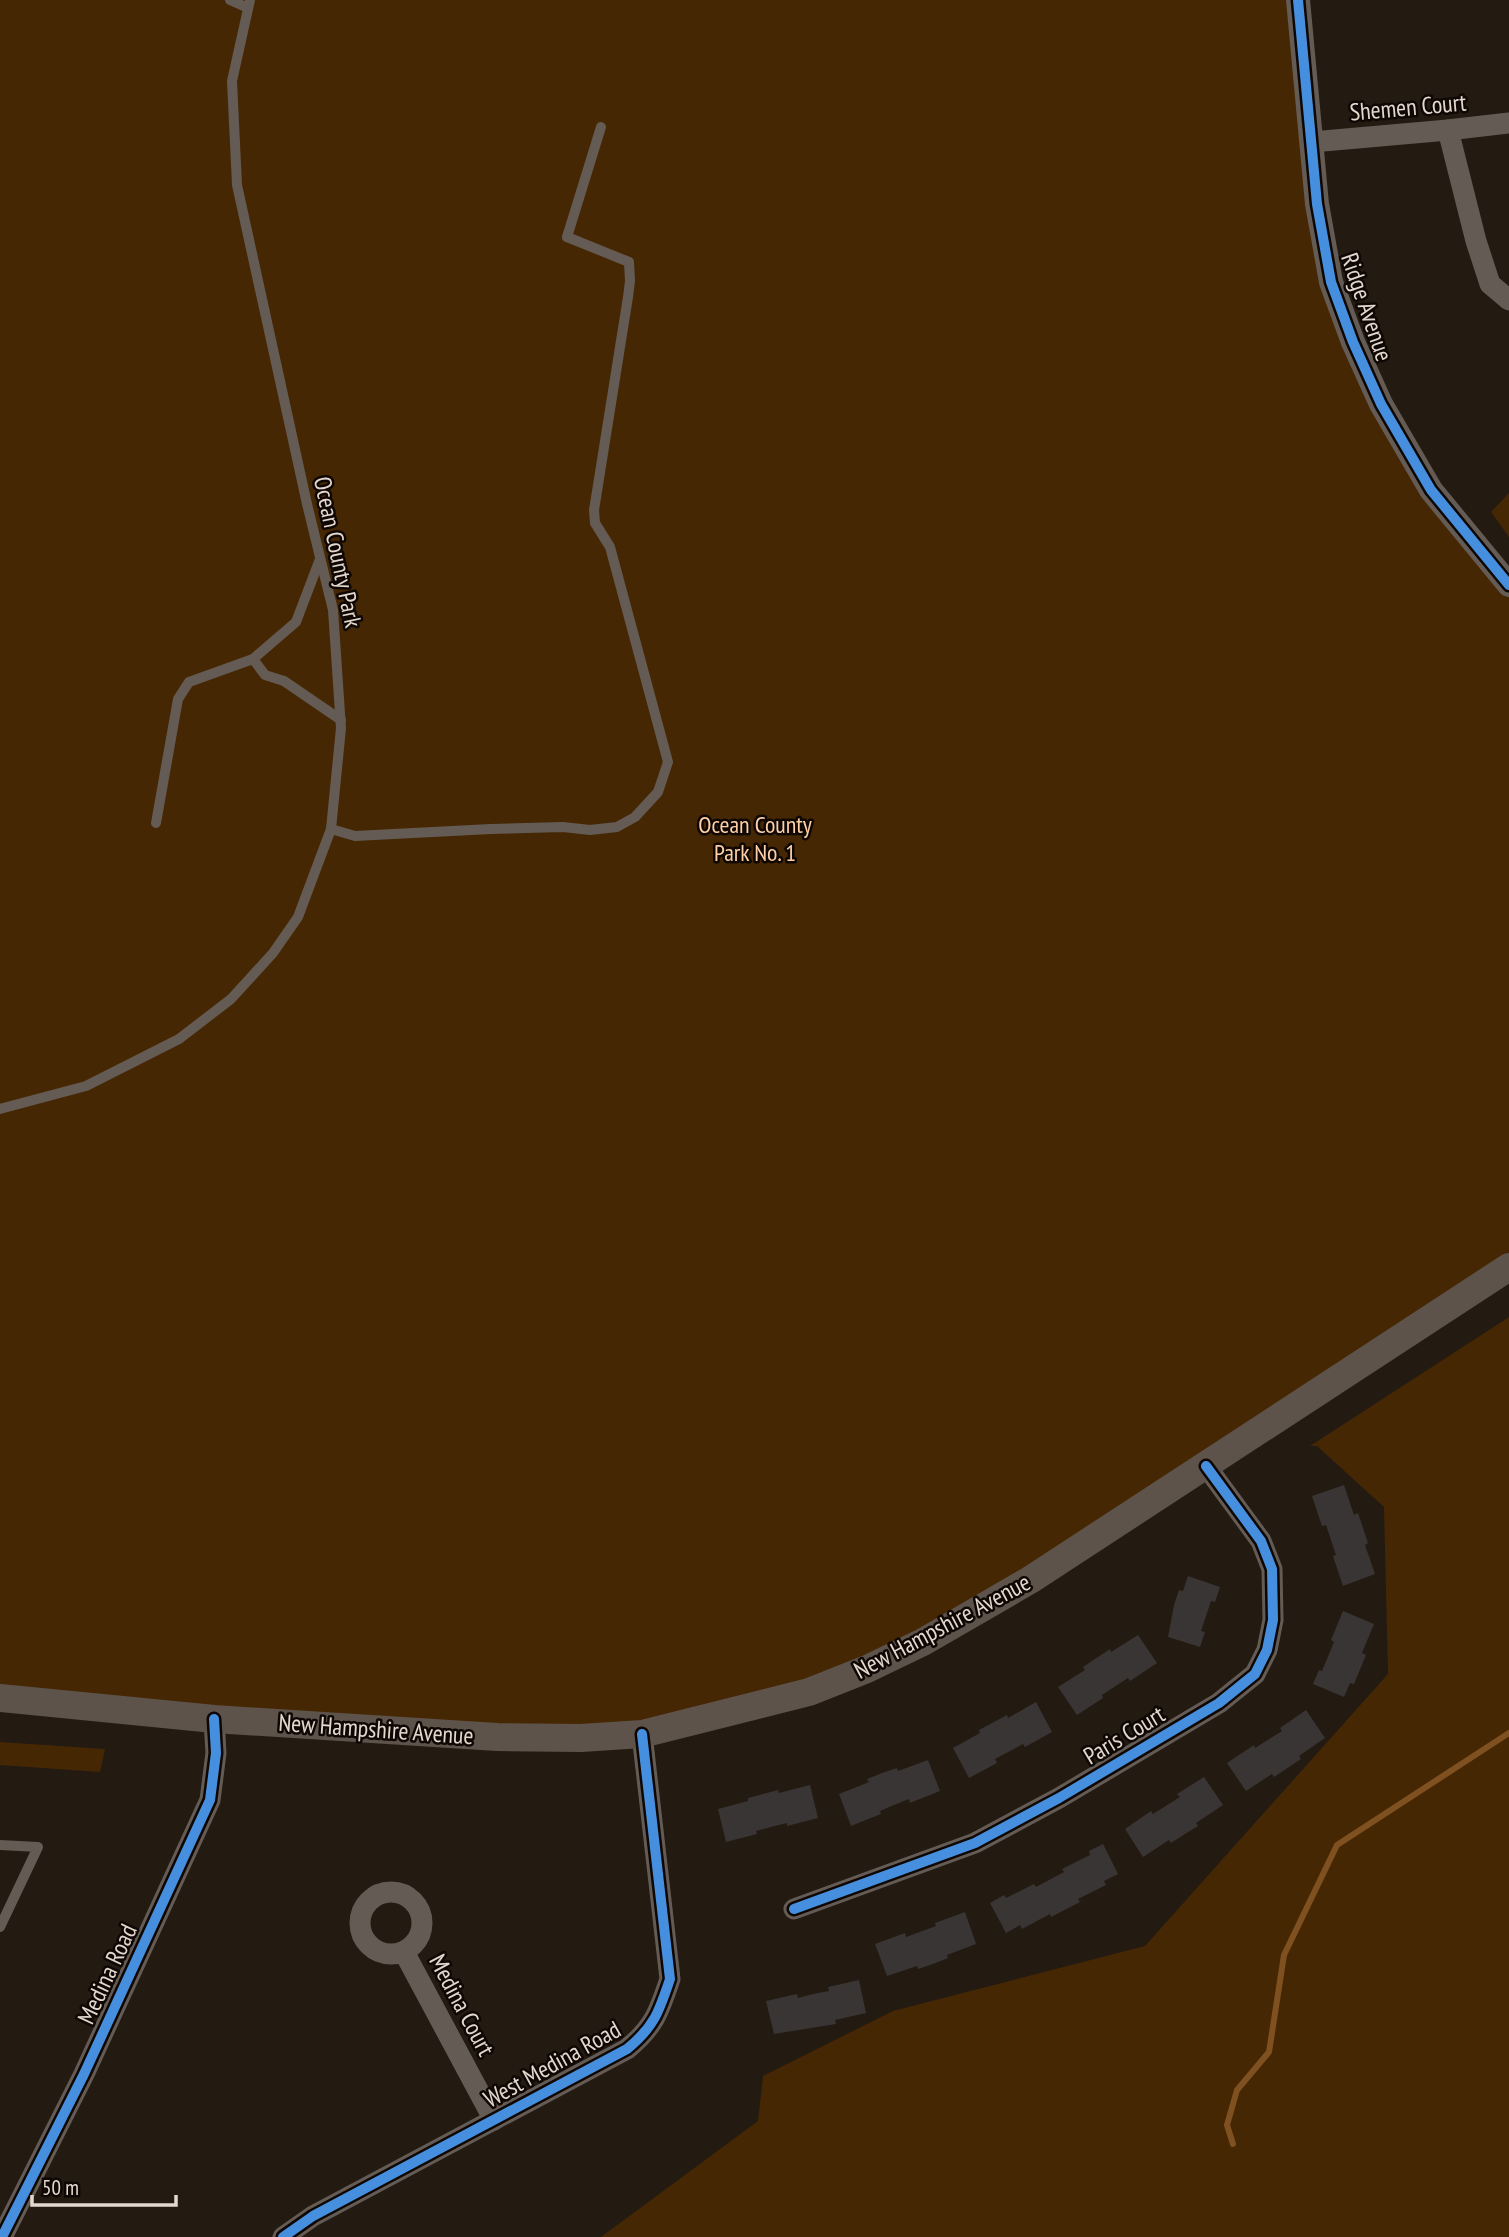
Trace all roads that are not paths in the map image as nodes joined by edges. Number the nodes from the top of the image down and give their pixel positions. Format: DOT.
graph roads {
  1 [pos="230,0"];
  2 [pos="1298,0"];
  3 [pos="249,4"];
  4 [pos="1509,123"];
  5 [pos="601,127"];
  6 [pos="1448,131"];
  7 [pos="1312,142"];
  8 [pos="1509,300"];
  9 [pos="320,559"];
  10 [pos="1509,585"];
  11 [pos="253,659"];
  12 [pos="341,720"];
  13 [pos="156,823"];
  14 [pos="331,829"];
  15 [pos="0,1110"];
  16 [pos="1509,1267"];
  17 [pos="1206,1465"];
  18 [pos="0,1698"];
  19 [pos="214,1719"];
  20 [pos="642,1734"];
  21 [pos="0,1845"];
  22 [pos="794,1909"];
  23 [pos="0,1927"];
  24 [pos="404,1952"];
  25 [pos="494,2120"];
  26 [pos="2,2237"];
  27 [pos="283,2237"];
  1 -- 3 [label="lane"];
  2 -- 7 [label="street, Ridge Avenue"];
  3 -- 9 [label="lane, Ocean County Park"];
  4 -- 6 [label="street, Shemen Court"];
  5 -- 14 [label="lane"];
  6 -- 7 [label="street, Shemen Court"];
  6 -- 8 [label="street"];
  7 -- 10 [label="street, Ridge Avenue"];
  9 -- 11 [label="lane"];
  9 -- 12 [label="lane, Ocean County Park"];
  11 -- 12 [label="lane"];
  11 -- 13 [label="lane"];
  12 -- 14 [label="lane, Ocean County Park"];
  14 -- 15 [label="lane, Ocean County Park"];
  16 -- 17 [label="main road, New Hampshire Avenue"];
  17 -- 20 [label="main road, New Hampshire Avenue"];
  17 -- 22 [label="street, Paris Court"];
  18 -- 19 [label="main road, New Hampshire Avenue"];
  19 -- 20 [label="main road, New Hampshire Avenue"];
  19 -- 26 [label="street, Medina Road"];
  20 -- 25 [label="street, West Medina Road"];
  21 -- 23 [label="lane"];
  24 -- 25 [label="street, Medina Court"];
  25 -- 27 [label="street, West Medina Road"];
}
